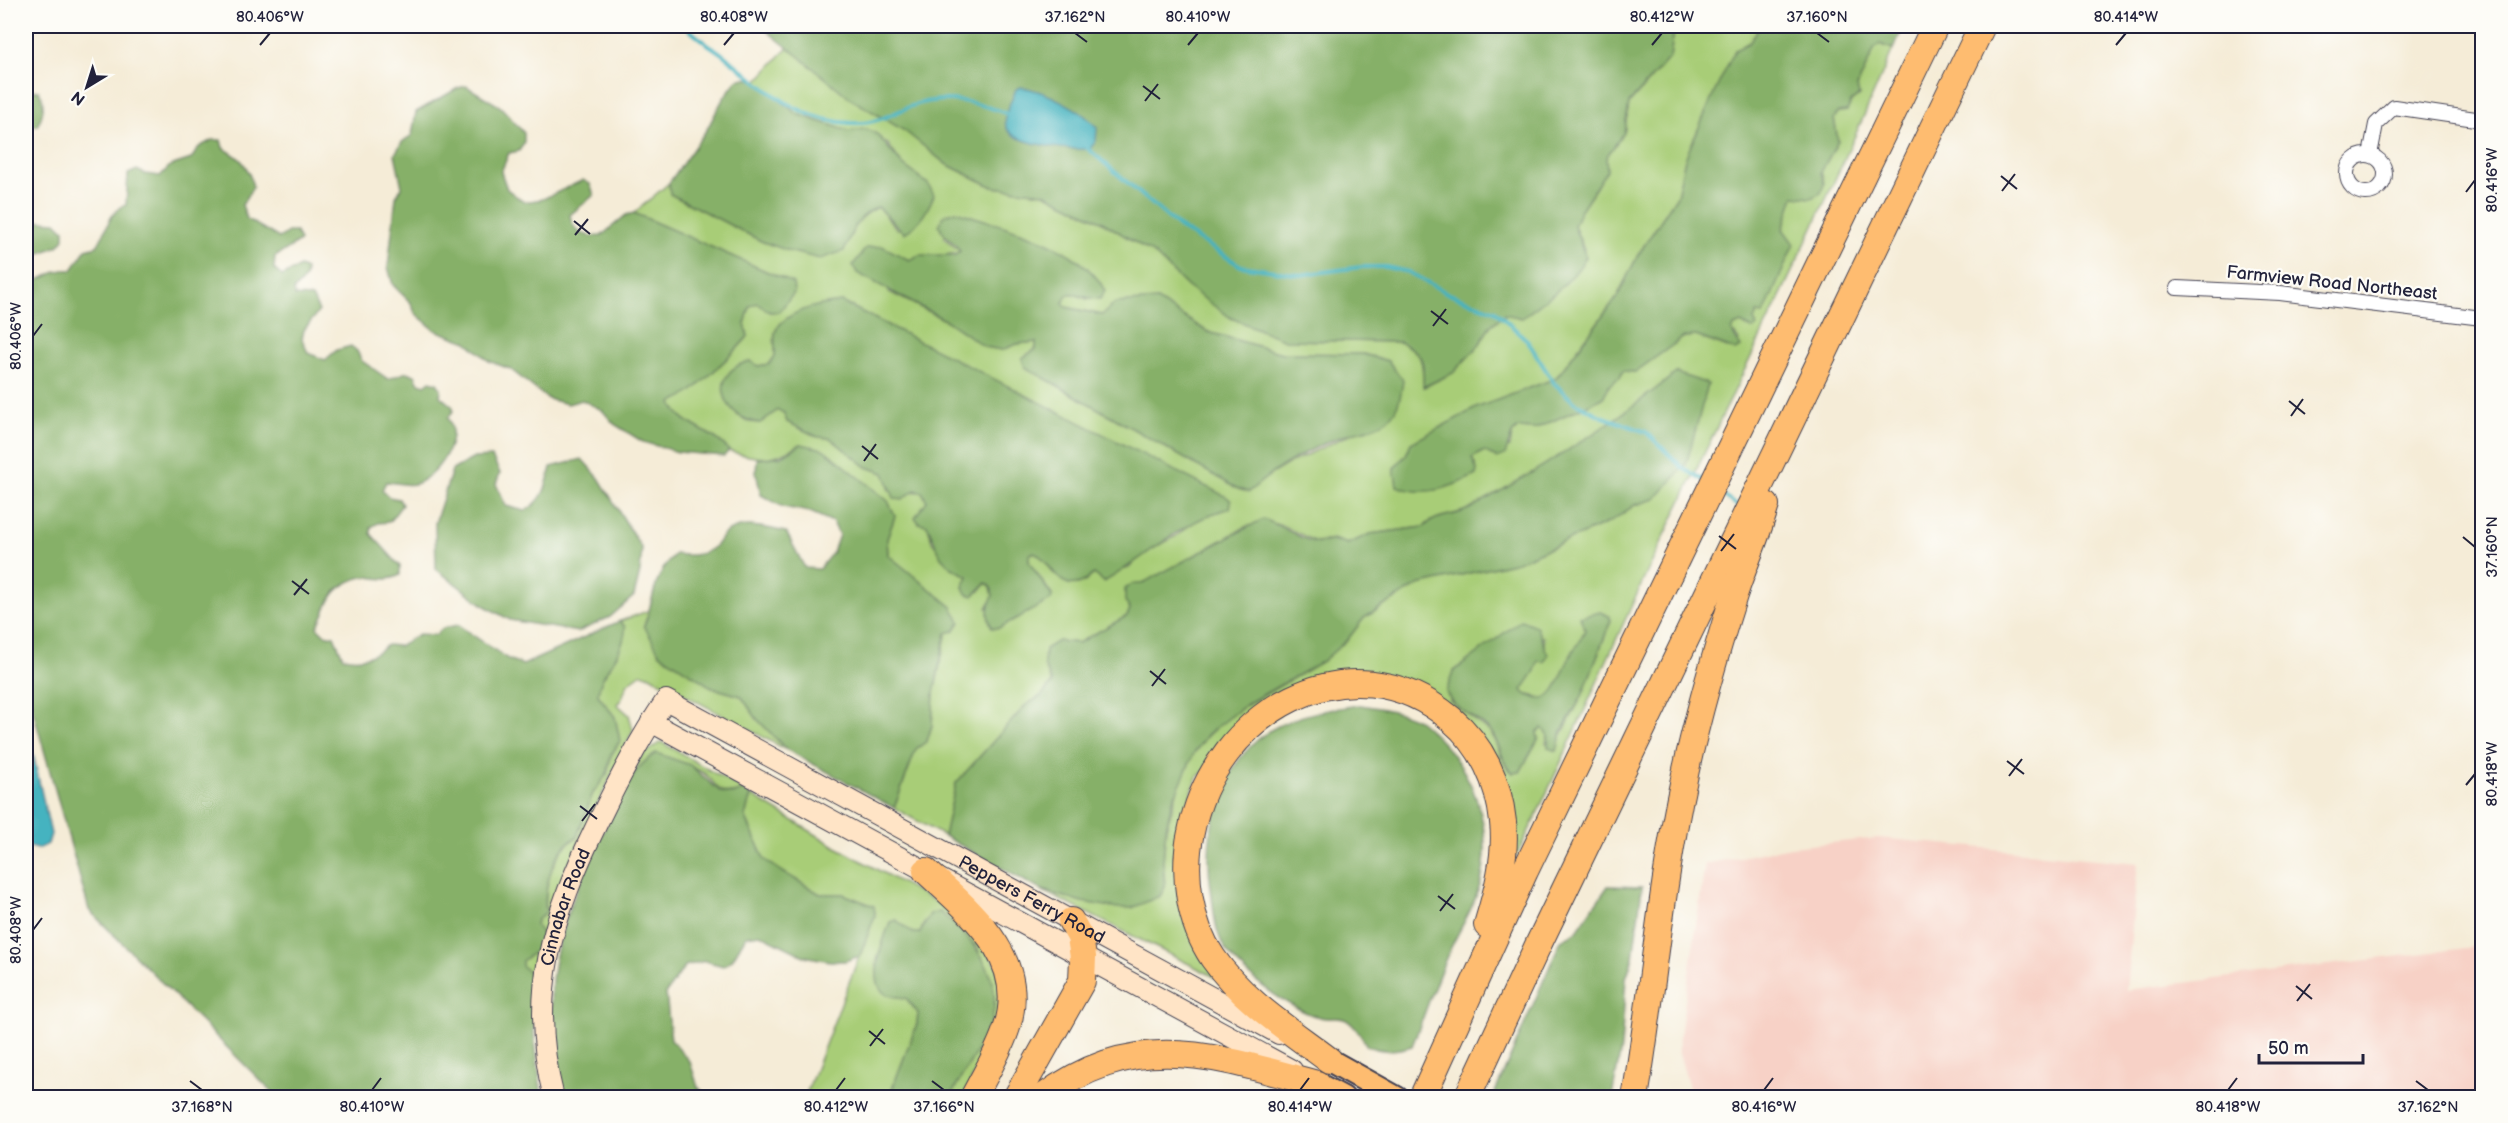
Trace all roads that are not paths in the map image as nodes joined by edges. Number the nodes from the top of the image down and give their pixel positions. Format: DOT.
graph roads {
  1 [pos="1935,26"];
  2 [pos="1980,32"];
  3 [pos="2482,120"];
  4 [pos="2370,155"];
  5 [pos="2177,288"];
  6 [pos="2482,318"];
  7 [pos="1791,421"];
  8 [pos="666,700"];
  9 [pos="651,722"];
  10 [pos="926,871"];
  11 [pos="1071,921"];
  12 [pos="1083,957"];
  13 [pos="1462,1005"];
  14 [pos="1329,1060"];
  15 [pos="1317,1084"];
  16 [pos="554,1098"];
  17 [pos="973,1098"];
  18 [pos="1016,1098"];
  19 [pos="1042,1098"];
  20 [pos="1343,1098"];
  21 [pos="1397,1098"];
  22 [pos="1422,1098"];
  23 [pos="1467,1098"];
  24 [pos="1635,1098"];
  1 -- 13 [label="highway"];
  2 -- 7 [label="highway"];
  3 -- 4 [label="street"];
  5 -- 6 [label="street, Farmview Road Northeast"];
  7 -- 23 [label="highway"];
  7 -- 24 [label="highway"];
  8 -- 9 [label="street, Cinnabar Road"];
  8 -- 11 [label="street, Peppers Ferry Road"];
  9 -- 10 [label="street, Peppers Ferry Road"];
  9 -- 16 [label="street, Cinnabar Road"];
  10 -- 12 [label="street, Peppers Ferry Road"];
  10 -- 17 [label="highway"];
  11 -- 12 [label="highway"];
  11 -- 14 [label="street, Peppers Ferry Road"];
  12 -- 15 [label="street, Peppers Ferry Road"];
  12 -- 18 [label="highway"];
  13 -- 14 [label="highway"];
  13 -- 22 [label="highway"];
  14 -- 21 [label="main road, Peppers Ferry Road"];
  15 -- 19 [label="highway"];
  15 -- 20 [label="main road, Peppers Ferry Road"];
}
